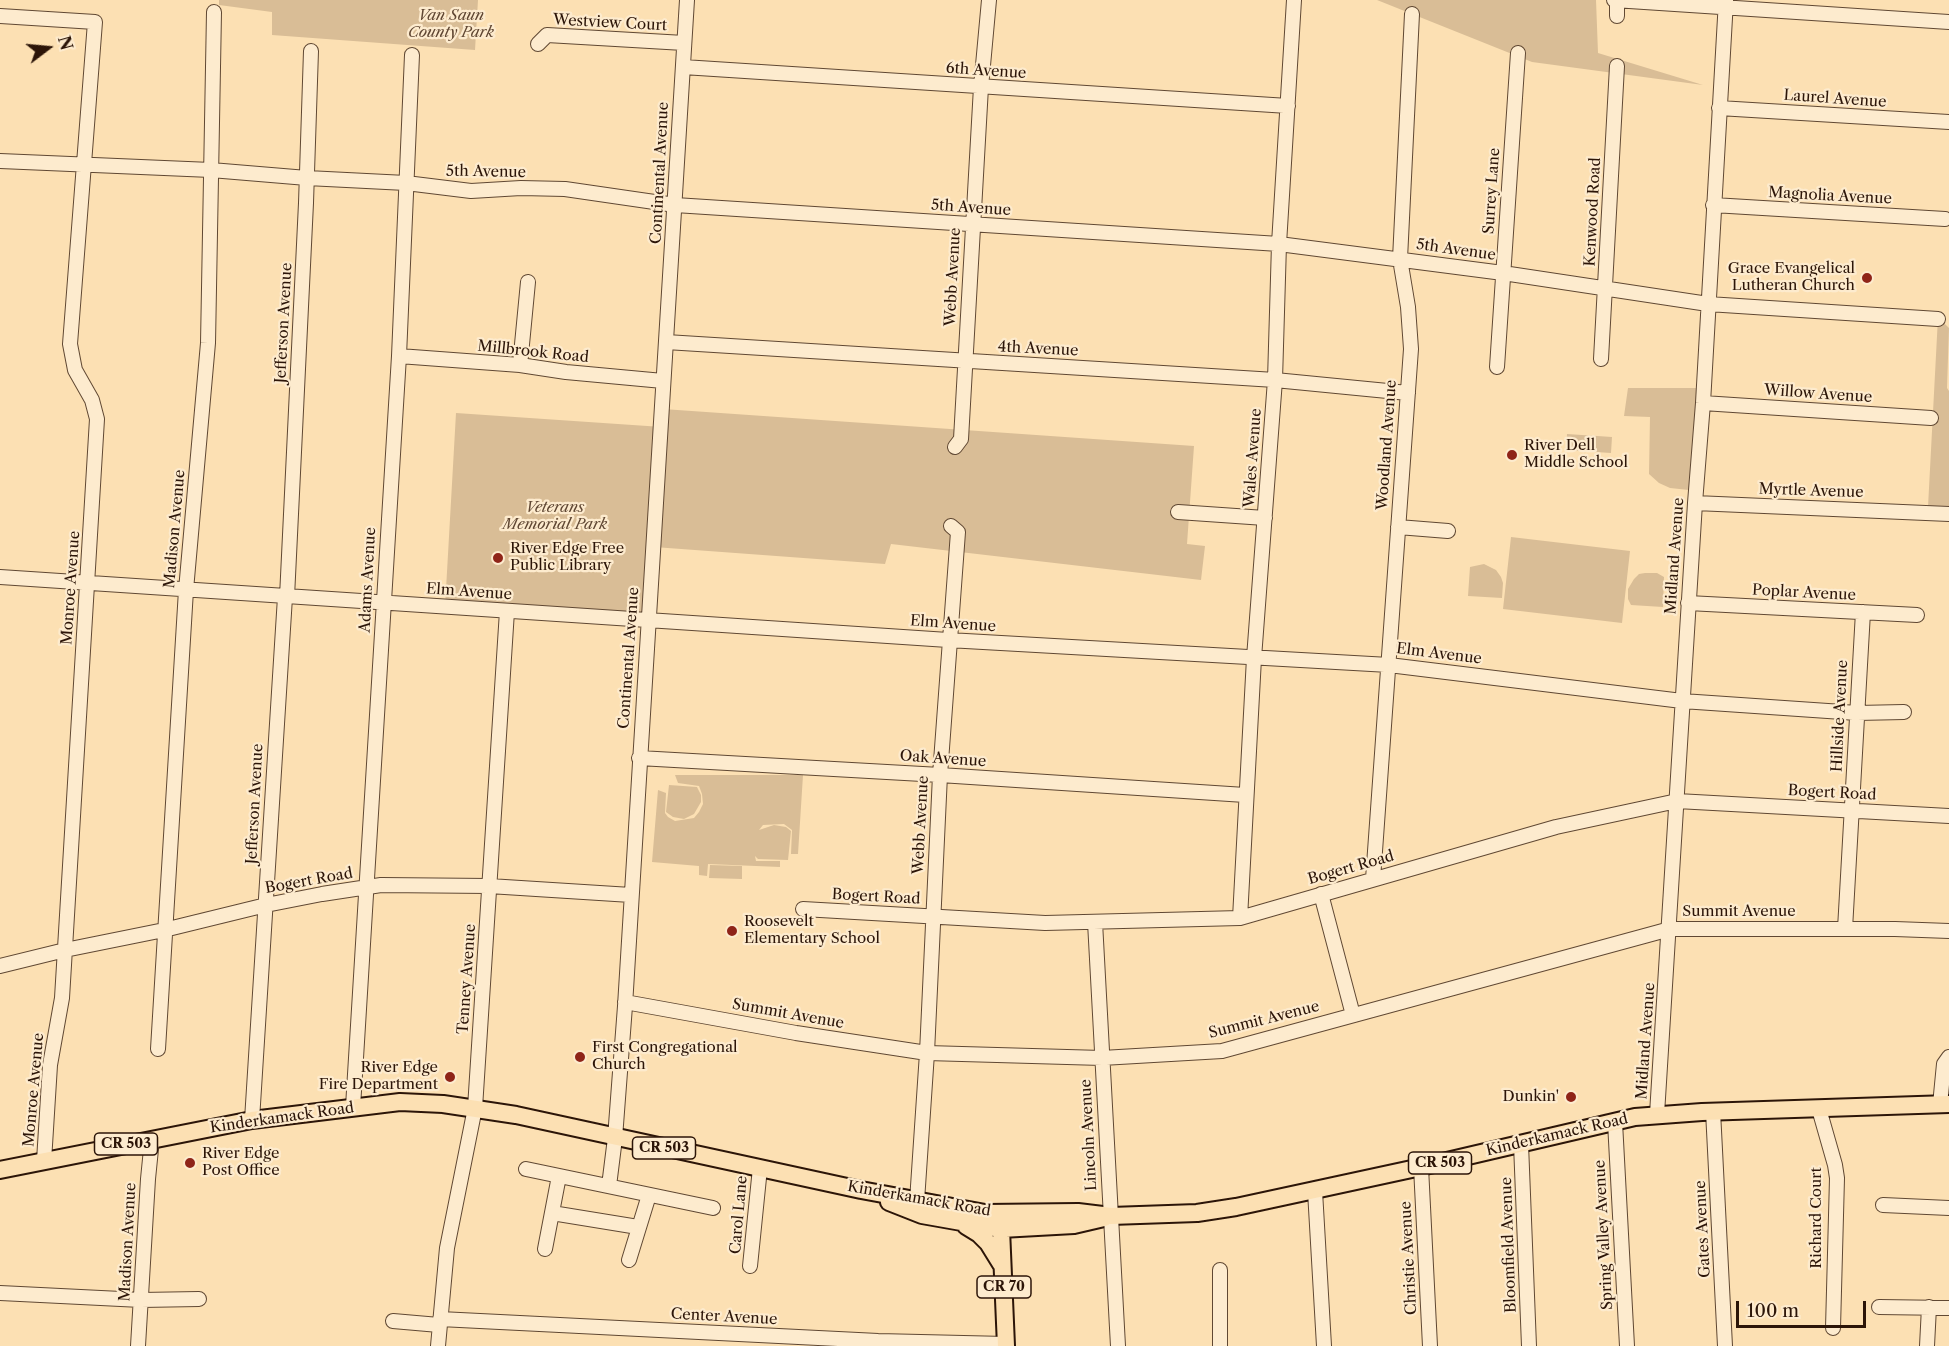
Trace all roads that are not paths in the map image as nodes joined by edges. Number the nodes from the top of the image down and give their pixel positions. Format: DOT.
graph roads {
  1 [pos="687,0"];
  2 [pos="989,0"];
  3 [pos="1294,0"];
  4 [pos="1616,0"];
  5 [pos="1726,3"];
  6 [pos="213,12"];
  7 [pos="1412,14"];
  8 [pos="0,16"];
  9 [pos="1617,16"];
  10 [pos="1949,22"];
  11 [pos="538,44"];
  12 [pos="684,44"];
  13 [pos="311,51"];
  14 [pos="1518,53"];
  15 [pos="412,56"];
  16 [pos="1617,66"];
  17 [pos="683,67"];
  18 [pos="981,87"];
  19 [pos="1288,106"];
  20 [pos="1719,108"];
  21 [pos="1949,123"];
  22 [pos="0,161"];
  23 [pos="85,166"];
  24 [pos="211,170"];
  25 [pos="307,178"];
  26 [pos="406,183"];
  27 [pos="675,205"];
  28 [pos="1713,205"];
  29 [pos="1945,219"];
  30 [pos="973,225"];
  31 [pos="1280,243"];
  32 [pos="1400,259"];
  33 [pos="1503,273"];
  34 [pos="528,282"];
  35 [pos="1606,289"];
  36 [pos="1708,304"];
  37 [pos="1938,319"];
  38 [pos="666,342"];
  39 [pos="399,356"];
  40 [pos="1601,359"];
  41 [pos="965,361"];
  42 [pos="520,365"];
  43 [pos="1497,367"];
  44 [pos="1275,380"];
  45 [pos="663,381"];
  46 [pos="1408,393"];
  47 [pos="1703,403"];
  48 [pos="1931,418"];
  49 [pos="955,447"];
  50 [pos="1695,503"];
  51 [pos="1178,512"];
  52 [pos="1949,514"];
  53 [pos="1265,518"];
  54 [pos="951,526"];
  55 [pos="1398,527"];
  56 [pos="1448,531"];
  57 [pos="0,577"];
  58 [pos="88,583"];
  59 [pos="186,590"];
  60 [pos="286,597"];
  61 [pos="383,603"];
  62 [pos="1688,603"];
  63 [pos="507,611"];
  64 [pos="1863,612"];
  65 [pos="1917,615"];
  66 [pos="648,619"];
  67 [pos="948,640"];
  68 [pos="1254,658"];
  69 [pos="1389,665"];
  70 [pos="1682,702"];
  71 [pos="1904,712"];
  72 [pos="1857,713"];
  73 [pos="639,758"];
  74 [pos="939,774"];
  75 [pos="1245,795"];
  76 [pos="1677,801"];
  77 [pos="1851,810"];
  78 [pos="1949,816"];
  79 [pos="1373,879"];
  80 [pos="489,886"];
  81 [pos="366,888"];
  82 [pos="1321,894"];
  83 [pos="631,895"];
  84 [pos="266,905"];
  85 [pos="803,909"];
  86 [pos="933,917"];
  87 [pos="1240,918"];
  88 [pos="1095,921"];
  89 [pos="1670,929"];
  90 [pos="1845,929"];
  91 [pos="164,930"];
  92 [pos="1949,931"];
  93 [pos="65,950"];
  94 [pos="0,966"];
  95 [pos="626,1002"];
  96 [pos="1353,1015"];
  97 [pos="158,1049"];
  98 [pos="927,1053"];
  99 [pos="1102,1058"];
  100 [pos="1946,1061"];
  101 [pos="1945,1105"];
  102 [pos="353,1107"];
  103 [pos="475,1108"];
  104 [pos="1819,1109"];
  105 [pos="1713,1111"];
  106 [pos="1658,1114"];
  107 [pos="252,1120"];
  108 [pos="1615,1122"];
  109 [pos="615,1138"];
  110 [pos="152,1139"];
  111 [pos="1521,1144"];
  112 [pos="44,1161"];
  113 [pos="1421,1167"];
  114 [pos="760,1168"];
  115 [pos="526,1169"];
  116 [pos="0,1170"];
  117 [pos="559,1176"];
  118 [pos="609,1186"];
  119 [pos="861,1190"];
  120 [pos="1316,1191"];
  121 [pos="648,1195"];
  122 [pos="916,1201"];
  123 [pos="1883,1205"];
  124 [pos="713,1208"];
  125 [pos="1949,1208"];
  126 [pos="552,1213"];
  127 [pos="932,1216"];
  128 [pos="1111,1216"];
  129 [pos="960,1223"];
  130 [pos="638,1227"];
  131 [pos="1034,1228"];
  132 [pos="1001,1229"];
  133 [pos="545,1249"];
  134 [pos="629,1260"];
  135 [pos="750,1266"];
  136 [pos="1003,1268"];
  137 [pos="1220,1270"];
  138 [pos="0,1293"];
  139 [pos="199,1299"];
  140 [pos="141,1300"];
  141 [pos="1879,1306"];
  142 [pos="1929,1307"];
  143 [pos="1949,1308"];
  144 [pos="393,1321"];
  145 [pos="440,1322"];
  146 [pos="1833,1328"];
  147 [pos="878,1343"];
  148 [pos="1006,1345"];
  149 [pos="138,1346"];
  150 [pos="438,1346"];
  151 [pos="1118,1346"];
  152 [pos="1220,1346"];
  153 [pos="1324,1346"];
  154 [pos="1430,1346"];
  155 [pos="1529,1346"];
  156 [pos="1627,1346"];
  157 [pos="1725,1346"];
  158 [pos="1927,1346"];
  1 -- 12 [label="street, Continental Avenue"];
  2 -- 18 [label="street, Webb Avenue"];
  3 -- 19 [label="street, Wales Avenue"];
  4 -- 5 [label="street"];
  4 -- 9 [label="street"];
  5 -- 10 [label="street"];
  5 -- 20 [label="street, Midland Avenue"];
  6 -- 24 [label="street, Madison Avenue"];
  7 -- 32 [label="street, Woodland Avenue"];
  8 -- 23 [label="street, Monroe Avenue"];
  11 -- 12 [label="street, Westview Court"];
  12 -- 17 [label="street, Continental Avenue"];
  13 -- 25 [label="street, Jefferson Avenue"];
  14 -- 33 [label="street, Surrey Lane"];
  15 -- 26 [label="street, Adams Avenue"];
  16 -- 35 [label="street, Kenwood Road"];
  17 -- 18 [label="street, 6th Avenue"];
  17 -- 27 [label="street, Continental Avenue"];
  18 -- 19 [label="street, 6th Avenue"];
  18 -- 30 [label="street, Webb Avenue"];
  19 -- 31 [label="street, Wales Avenue"];
  20 -- 21 [label="street, Laurel Avenue"];
  20 -- 28 [label="street, Midland Avenue"];
  22 -- 23 [label="street, 5th Avenue"];
  23 -- 24 [label="street, 5th Avenue"];
  23 -- 58 [label="street, Monroe Avenue"];
  24 -- 25 [label="street, 5th Avenue"];
  24 -- 59 [label="street, Madison Avenue"];
  25 -- 26 [label="street, 5th Avenue"];
  25 -- 60 [label="street, Jefferson Avenue"];
  26 -- 27 [label="street, 5th Avenue"];
  26 -- 39 [label="street, Adams Avenue"];
  27 -- 30 [label="street, 5th Avenue"];
  27 -- 38 [label="street, Continental Avenue"];
  28 -- 29 [label="street, Magnolia Avenue"];
  28 -- 36 [label="street, Midland Avenue"];
  30 -- 31 [label="street, 5th Avenue"];
  30 -- 41 [label="street, Webb Avenue"];
  31 -- 32 [label="street, 5th Avenue"];
  31 -- 44 [label="street, Wales Avenue"];
  32 -- 33 [label="street, 5th Avenue"];
  32 -- 46 [label="street, Woodland Avenue"];
  33 -- 35 [label="street, 5th Avenue"];
  33 -- 43 [label="street, Surrey Lane"];
  34 -- 42 [label="street"];
  35 -- 36 [label="street, 5th Avenue"];
  35 -- 40 [label="street, Kenwood Road"];
  36 -- 37 [label="street, 5th Avenue"];
  36 -- 47 [label="street, Midland Avenue"];
  38 -- 41 [label="street, 4th Avenue"];
  38 -- 45 [label="street, Continental Avenue"];
  39 -- 42 [label="street, Millbrook Road"];
  39 -- 61 [label="street, Adams Avenue"];
  41 -- 44 [label="street, 4th Avenue"];
  41 -- 49 [label="street, Webb Avenue"];
  42 -- 45 [label="street, Millbrook Road"];
  44 -- 46 [label="street, 4th Avenue"];
  44 -- 53 [label="street, Wales Avenue"];
  45 -- 66 [label="street, Continental Avenue"];
  46 -- 55 [label="street, Woodland Avenue"];
  47 -- 48 [label="street, Willow Avenue"];
  47 -- 50 [label="street, Midland Avenue"];
  50 -- 52 [label="street, Myrtle Avenue"];
  50 -- 62 [label="street, Midland Avenue"];
  51 -- 53 [label="street"];
  53 -- 68 [label="street, Wales Avenue"];
  54 -- 67 [label="street, Webb Avenue"];
  55 -- 56 [label="street"];
  55 -- 69 [label="street, Woodland Avenue"];
  57 -- 58 [label="street, Elm Avenue"];
  58 -- 59 [label="street, Elm Avenue"];
  58 -- 93 [label="street, Monroe Avenue"];
  59 -- 60 [label="street, Elm Avenue"];
  59 -- 91 [label="street, Madison Avenue"];
  60 -- 61 [label="street, Elm Avenue"];
  60 -- 84 [label="street, Jefferson Avenue"];
  61 -- 63 [label="street, Elm Avenue"];
  61 -- 81 [label="street, Adams Avenue"];
  62 -- 64 [label="street, Poplar Avenue"];
  62 -- 70 [label="street, Midland Avenue"];
  63 -- 66 [label="street, Elm Avenue"];
  63 -- 80 [label="street, Tenney Avenue"];
  64 -- 65 [label="street, Poplar Avenue"];
  64 -- 72 [label="street, Hillside Avenue"];
  66 -- 67 [label="street, Elm Avenue"];
  66 -- 73 [label="street, Continental Avenue"];
  67 -- 68 [label="street, Elm Avenue"];
  67 -- 74 [label="street, Webb Avenue"];
  68 -- 69 [label="street, Elm Avenue"];
  68 -- 75 [label="street, Wales Avenue"];
  69 -- 70 [label="street, Elm Avenue"];
  69 -- 79 [label="street, Woodland Avenue"];
  70 -- 72 [label="street, Elm Avenue"];
  70 -- 76 [label="street, Midland Avenue"];
  71 -- 72 [label="street, Elm Avenue"];
  72 -- 77 [label="street, Hillside Avenue"];
  73 -- 74 [label="street, Oak Avenue"];
  73 -- 83 [label="street, Continental Avenue"];
  74 -- 75 [label="street, Oak Avenue"];
  74 -- 86 [label="street, Webb Avenue"];
  75 -- 87 [label="street, Wales Avenue"];
  76 -- 77 [label="street, Bogert Road"];
  76 -- 79 [label="street, Bogert Road"];
  76 -- 89 [label="street, Midland Avenue"];
  77 -- 78 [label="street, Bogert Road"];
  77 -- 90 [label="street, Hillside Avenue"];
  79 -- 82 [label="street, Bogert Road"];
  80 -- 81 [label="street, Bogert Road"];
  80 -- 83 [label="street, Bogert Road"];
  80 -- 103 [label="street, Tenney Avenue"];
  81 -- 84 [label="street, Bogert Road"];
  81 -- 102 [label="street, Adams Avenue"];
  82 -- 87 [label="street, Bogert Road"];
  82 -- 96 [label="street"];
  83 -- 95 [label="street, Continental Avenue"];
  84 -- 91 [label="street, Bogert Road"];
  84 -- 107 [label="street, Jefferson Avenue"];
  85 -- 86 [label="street, Bogert Road"];
  86 -- 88 [label="street, Bogert Road"];
  86 -- 98 [label="street, Webb Avenue"];
  87 -- 88 [label="street, Bogert Road"];
  88 -- 99 [label="street, Lincoln Avenue"];
  89 -- 90 [label="street, Summit Avenue"];
  89 -- 96 [label="street, Summit Avenue"];
  89 -- 106 [label="street, Midland Avenue"];
  90 -- 92 [label="street, Summit Avenue"];
  91 -- 93 [label="street, Bogert Road"];
  91 -- 97 [label="street, Madison Avenue"];
  93 -- 94 [label="street, Bogert Road"];
  93 -- 112 [label="street, Monroe Avenue"];
  95 -- 98 [label="street, Summit Avenue"];
  95 -- 109 [label="street, Continental Avenue"];
  96 -- 99 [label="street, Summit Avenue"];
  98 -- 99 [label="street, Summit Avenue"];
  98 -- 122 [label="street, Webb Avenue"];
  99 -- 128 [label="street, Lincoln Avenue"];
  100 -- 101 [label="street"];
  101 -- 104 [label="main road, Kinderkamack Road / CR 503"];
  102 -- 103 [label="main road, Kinderkamack Road / CR 503"];
  102 -- 107 [label="main road, Kinderkamack Road / CR 503"];
  103 -- 109 [label="main road, Kinderkamack Road / CR 503"];
  103 -- 145 [label="street, Tenney Avenue"];
  104 -- 105 [label="main road, Kinderkamack Road / CR 503"];
  104 -- 146 [label="street, Richard Court"];
  105 -- 106 [label="main road, Kinderkamack Road / CR 503"];
  105 -- 157 [label="street, Gates Avenue"];
  106 -- 108 [label="main road, Kinderkamack Road / CR 503"];
  107 -- 110 [label="main road, Kinderkamack Road / CR 503"];
  108 -- 111 [label="main road, Kinderkamack Road / CR 503"];
  108 -- 156 [label="street, Spring Valley Avenue"];
  109 -- 114 [label="main road, Kinderkamack Road / CR 503"];
  109 -- 118 [label="street, Continental Avenue"];
  110 -- 112 [label="main road, Kinderkamack Road / CR 503"];
  110 -- 140 [label="street, Madison Avenue"];
  111 -- 113 [label="main road, Kinderkamack Road / CR 503"];
  111 -- 155 [label="street, Bloomfield Avenue"];
  112 -- 116 [label="main road, Kinderkamack Road / CR 503"];
  113 -- 120 [label="main road, Kinderkamack Road / CR 503"];
  113 -- 154 [label="street, Christie Avenue"];
  114 -- 119 [label="main road, Kinderkamack Road / CR 503"];
  114 -- 135 [label="street, Carol Lane"];
  115 -- 117 [label="street"];
  117 -- 118 [label="street"];
  117 -- 126 [label="street"];
  118 -- 121 [label="street"];
  119 -- 122 [label="main road, Kinderkamack Road / CR 503"];
  119 -- 127 [label="main road"];
  120 -- 128 [label="main road, Kinderkamack Road / CR 503"];
  120 -- 153 [label="street"];
  121 -- 124 [label="street"];
  121 -- 130 [label="street"];
  122 -- 127 [label="main road"];
  122 -- 128 [label="main road, Kinderkamack Road / CR 503"];
  123 -- 125 [label="street"];
  126 -- 130 [label="street"];
  126 -- 133 [label="street"];
  127 -- 129 [label="main road"];
  128 -- 131 [label="main road"];
  128 -- 151 [label="street, Lincoln Avenue"];
  129 -- 132 [label="main road"];
  129 -- 136 [label="main road"];
  130 -- 134 [label="street"];
  131 -- 132 [label="main road"];
  131 -- 136 [label="main road"];
  132 -- 136 [label="main road, CR 70"];
  136 -- 148 [label="main road, CR 70"];
  137 -- 152 [label="street"];
  138 -- 140 [label="street"];
  139 -- 140 [label="street"];
  140 -- 149 [label="street, Madison Avenue"];
  141 -- 142 [label="street"];
  142 -- 143 [label="street"];
  142 -- 158 [label="street"];
  144 -- 145 [label="street, Center Avenue"];
  145 -- 147 [label="street, Center Avenue"];
  145 -- 150 [label="street, Tenney Avenue"];
  147 -- 148 [label="street, Center Avenue"];
}
